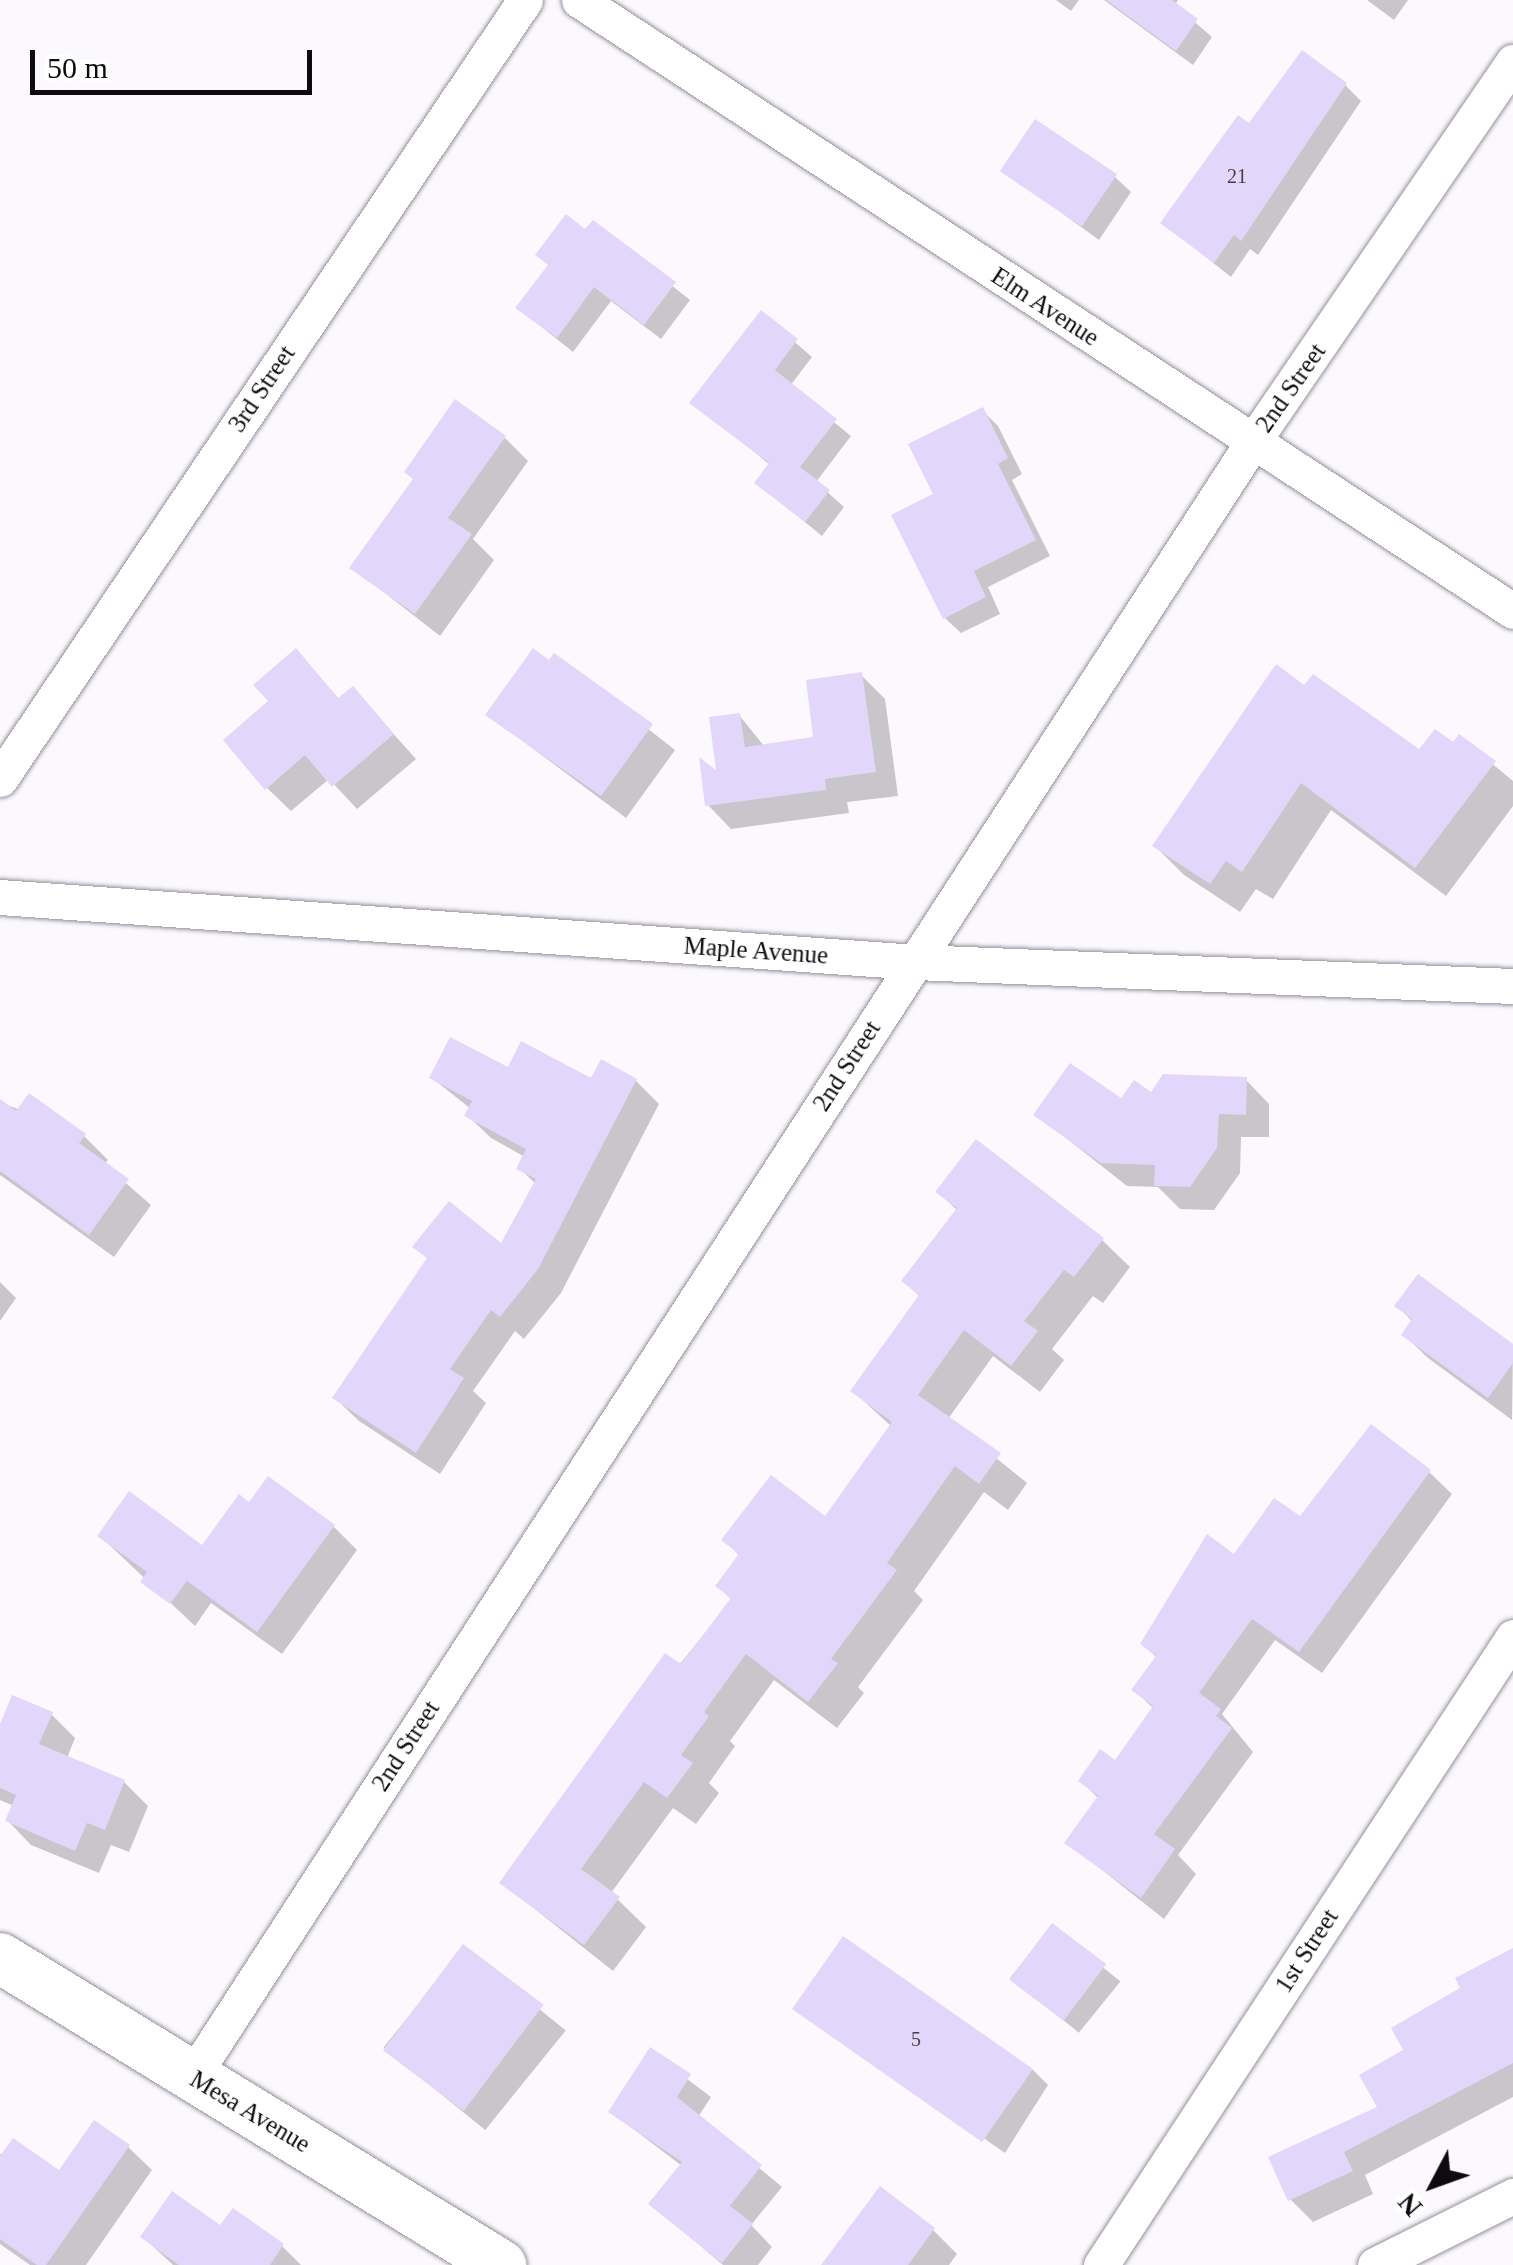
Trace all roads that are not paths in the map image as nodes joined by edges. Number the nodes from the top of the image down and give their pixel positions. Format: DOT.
graph roads {
  1 [pos="525,0"];
  2 [pos="579,0"];
  3 [pos="1513,62"];
  4 [pos="1252,444"];
  5 [pos="1513,611"];
  6 [pos="0,779"];
  7 [pos="0,897"];
  8 [pos="915,962"];
  9 [pos="1513,986"];
  10 [pos="1513,1637"];
  11 [pos="0,1958"];
  12 [pos="192,2077"];
  13 [pos="1513,2196"];
  14 [pos="501,2265"];
  15 [pos="1101,2265"];
  16 [pos="1376,2265"];
  1 -- 6 [label="street, 3rd Street"];
  2 -- 4 [label="street, Elm Avenue"];
  3 -- 4 [label="street, 2nd Street"];
  4 -- 5 [label="street, Elm Avenue"];
  4 -- 8 [label="street, 2nd Street"];
  7 -- 8 [label="street, Maple Avenue"];
  8 -- 9 [label="street, Maple Avenue"];
  8 -- 12 [label="street, 2nd Street"];
  10 -- 15 [label="street, 1st Street"];
  11 -- 12 [label="street, Mesa Avenue"];
  12 -- 14 [label="street, Mesa Avenue"];
  13 -- 16 [label="street"];
}
